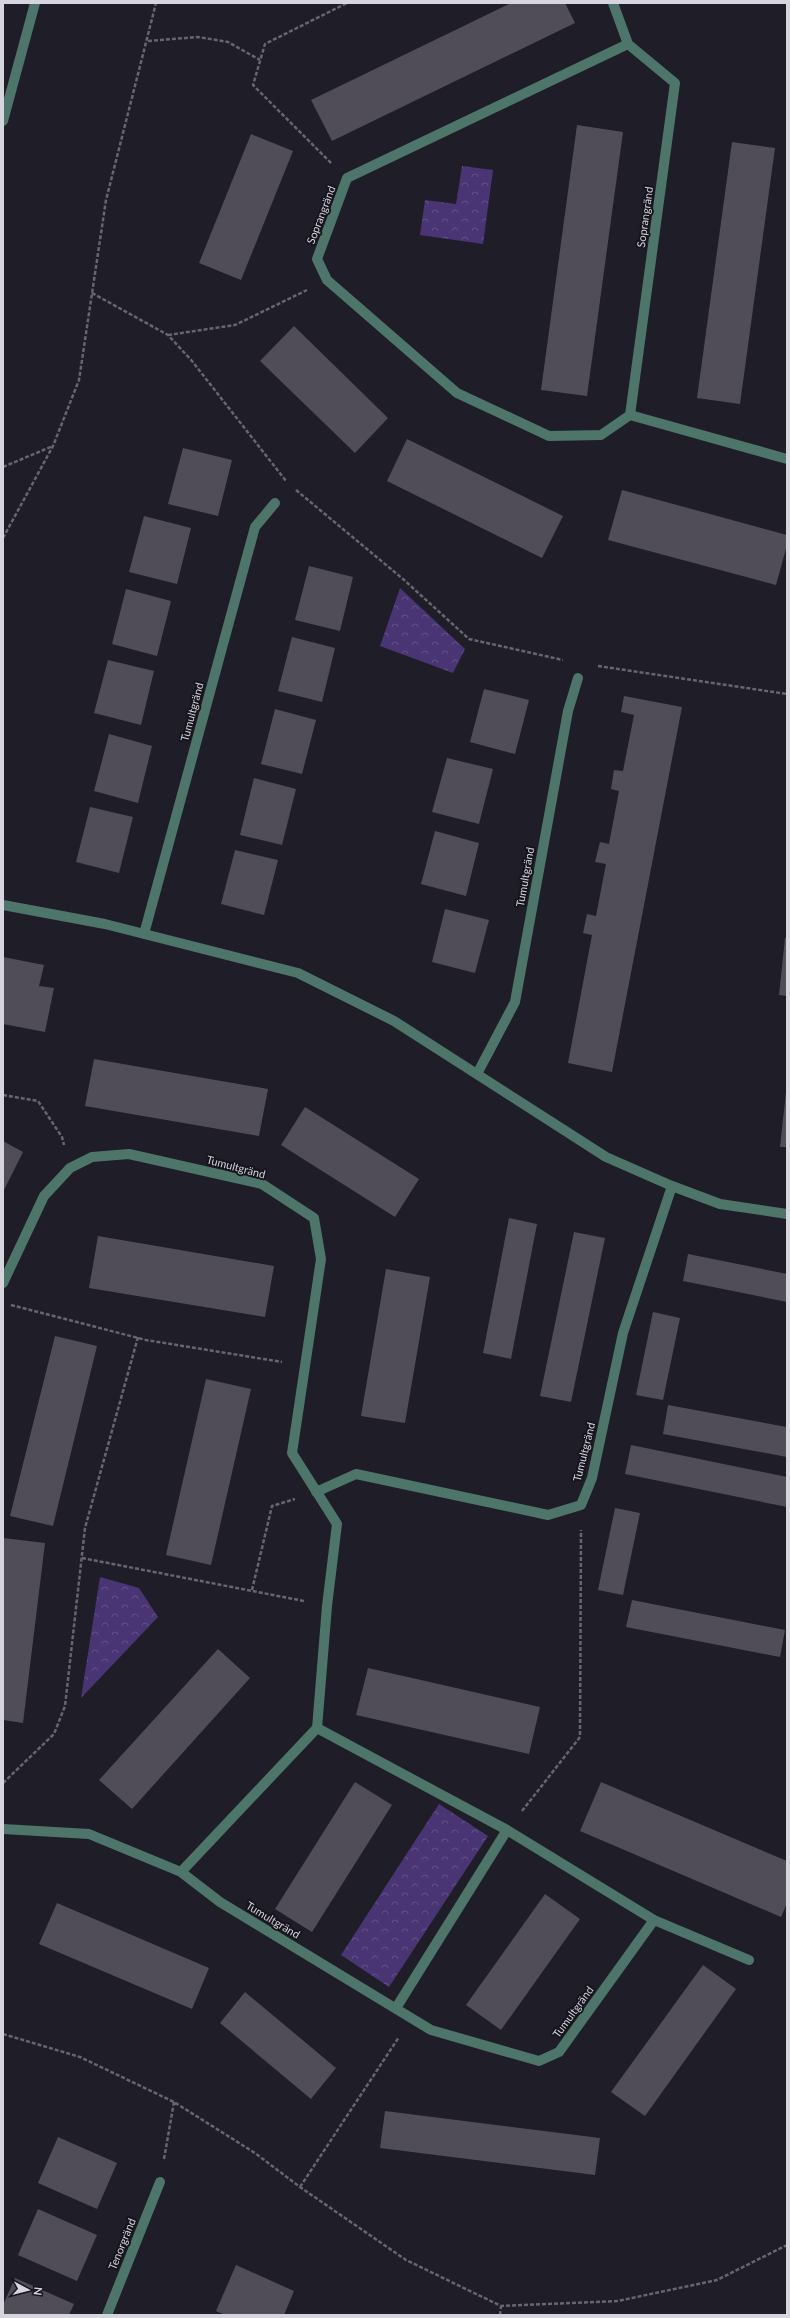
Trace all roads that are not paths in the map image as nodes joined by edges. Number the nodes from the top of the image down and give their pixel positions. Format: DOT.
graph roads {
  1 [pos="35,3"];
  2 [pos="613,3"];
  3 [pos="628,44"];
  4 [pos="3,121"];
  5 [pos="630,415"];
  6 [pos="787,459"];
  7 [pos="275,503"];
  8 [pos="578,678"];
  9 [pos="3,905"];
  10 [pos="144,934"];
  11 [pos="477,1074"];
  12 [pos="672,1186"];
  13 [pos="787,1214"];
  14 [pos="3,1283"];
  15 [pos="316,1492"];
  16 [pos="318,1728"];
  17 [pos="3,1829"];
  18 [pos="507,1830"];
  19 [pos="181,1872"];
  20 [pos="654,1920"];
  21 [pos="749,1960"];
  22 [pos="396,2008"];
  23 [pos="160,2182"];
  24 [pos="107,2315"];
  1 -- 4 [label="street"];
  2 -- 3 [label="street"];
  3 -- 5 [label="street, Soprangränd"];
  3 -- 5 [label="street, Soprangränd"];
  5 -- 6 [label="street"];
  7 -- 10 [label="street, Tumultgränd"];
  8 -- 11 [label="street, Tumultgränd"];
  9 -- 10 [label="street"];
  10 -- 11 [label="street"];
  11 -- 12 [label="street"];
  12 -- 13 [label="street"];
  12 -- 15 [label="street, Tumultgränd"];
  14 -- 15 [label="street, Tumultgränd"];
  15 -- 16 [label="street, Tumultgränd"];
  16 -- 18 [label="street"];
  16 -- 19 [label="street"];
  17 -- 19 [label="street, Tumultgränd"];
  18 -- 20 [label="street"];
  18 -- 22 [label="street"];
  19 -- 22 [label="street, Tumultgränd"];
  20 -- 21 [label="street"];
  20 -- 22 [label="street, Tumultgränd"];
  23 -- 24 [label="street, Tenorgränd"];
}
